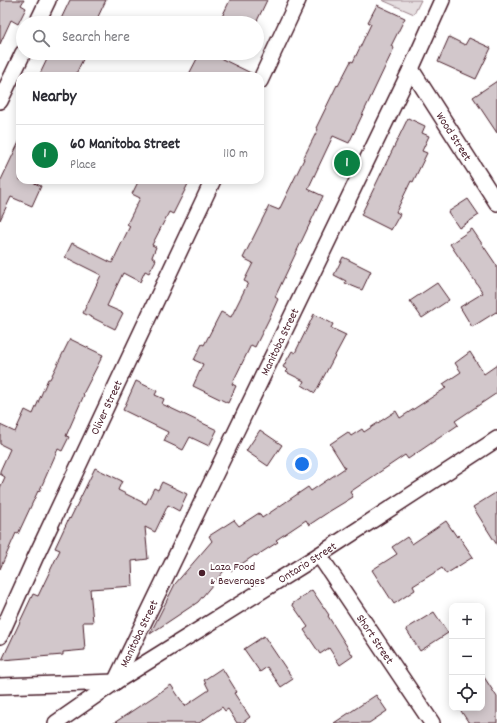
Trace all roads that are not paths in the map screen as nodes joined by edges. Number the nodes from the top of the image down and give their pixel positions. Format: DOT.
graph roads {
  1 [pos="48,0"];
  2 [pos="298,0"];
  3 [pos="442,0"];
  4 [pos="40,16"];
  5 [pos="20,60"];
  6 [pos="411,69"];
  7 [pos="264,72"];
  8 [pos="0,101"];
  9 [pos="211,184"];
  10 [pos="497,203"];
  11 [pos="497,439"];
  12 [pos="319,554"];
  13 [pos="0,636"];
  14 [pos="115,682"];
  15 [pos="0,686"];
  16 [pos="56,723"];
  17 [pos="432,723"];
  1 -- 4 [label="street"];
  2 -- 7 [label="street"];
  3 -- 6 [label="street, Manitoba Street"];
  5 -- 8 [label="street"];
  6 -- 10 [label="street, Wood Street"];
  6 -- 14 [label="street, Manitoba Street"];
  9 -- 13 [label="street, Oliver Street"];
  11 -- 12 [label="street, Ontario Street"];
  12 -- 14 [label="street, Ontario Street"];
  12 -- 17 [label="street, Short Street"];
  14 -- 15 [label="street"];
  14 -- 16 [label="street, Ontario Street"];
}
